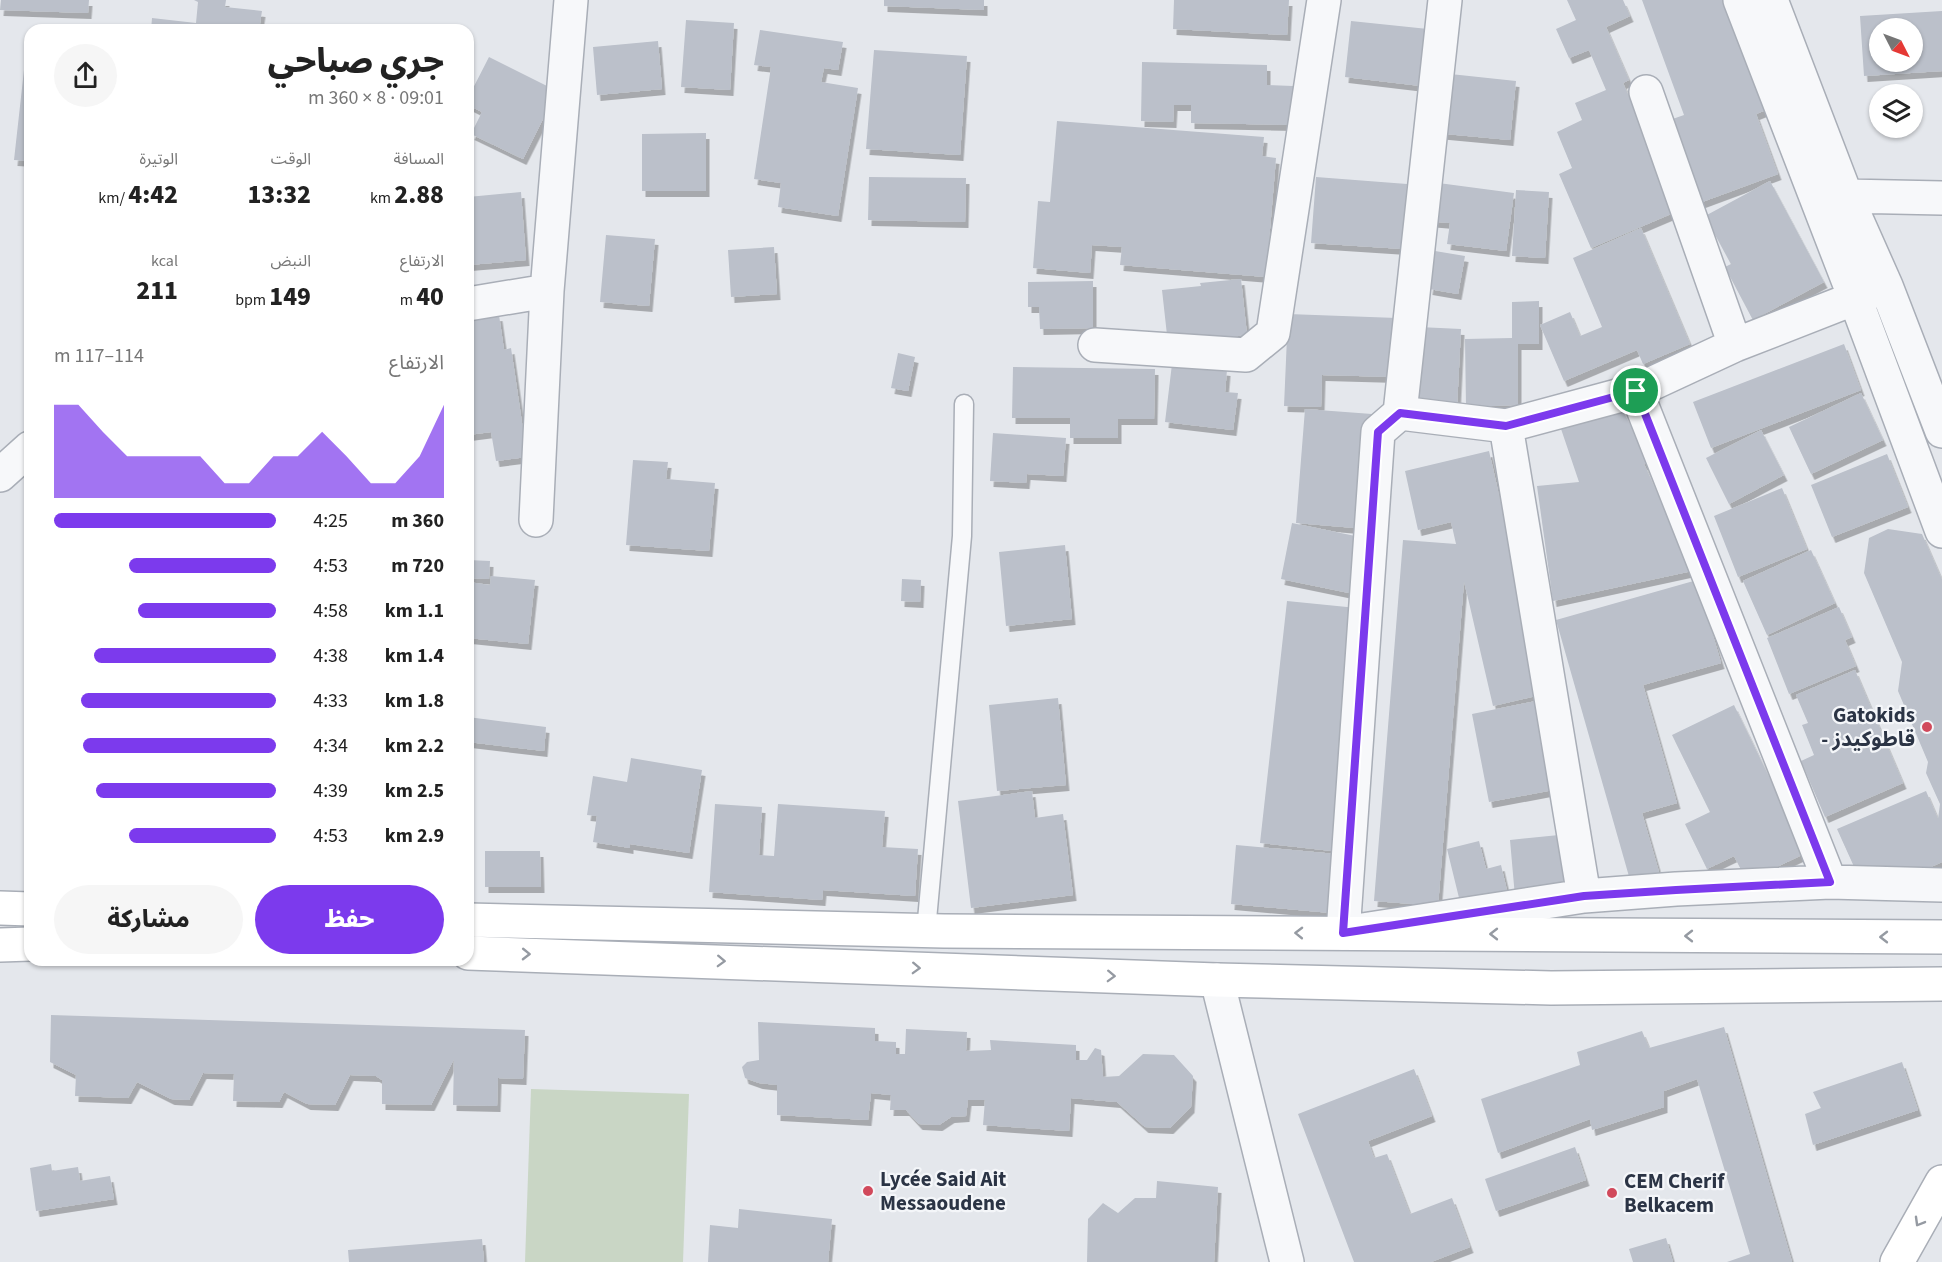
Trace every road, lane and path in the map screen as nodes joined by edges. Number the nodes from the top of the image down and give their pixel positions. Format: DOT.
graph roads {
  1 [pos="571,0"];
  2 [pos="1324,0"];
  3 [pos="1445,0"];
  4 [pos="1740,0"];
  5 [pos="1771,0"];
  6 [pos="1646,92"];
  7 [pos="1846,196"];
  8 [pos="1942,198"];
  9 [pos="1886,286"];
  10 [pos="547,291"];
  11 [pos="1855,298"];
  12 [pos="474,303"];
  13 [pos="1095,345"];
  14 [pos="1735,345"];
  15 [pos="1636,391"];
  16 [pos="964,404"];
  17 [pos="1400,413"];
  18 [pos="1506,426"];
  19 [pos="1942,431"];
  20 [pos="24,453"];
  21 [pos="0,475"];
  22 [pos="536,520"];
  23 [pos="1942,531"];
  24 [pos="1830,882"];
  25 [pos="1942,885"];
  26 [pos="1584,896"];
  27 [pos="0,908"];
  28 [pos="24,909"];
  29 [pos="474,920"];
  30 [pos="926,931"];
  31 [pos="1343,933"];
  32 [pos="1942,937"];
  33 [pos="24,944"];
  34 [pos="0,945"];
  35 [pos="474,953"];
  36 [pos="1217,980"];
  37 [pos="1942,984"];
  38 [pos="1942,1182"];
  39 [pos="1287,1262"];
  40 [pos="1897,1262"];
  1 -- 10 [label="street"];
  2 -- 13 [label="street"];
  3 -- 17 [label="street"];
  4 -- 11 [label="street"];
  5 -- 7 [label="street"];
  6 -- 14 [label="street"];
  7 -- 8 [label="street"];
  7 -- 9 [label="street"];
  9 -- 11 [label="street"];
  9 -- 19 [label="street"];
  10 -- 12 [label="street"];
  10 -- 22 [label="street"];
  11 -- 14 [label="street"];
  11 -- 23 [label="street"];
  14 -- 15 [label="street"];
  15 -- 18 [label="street"];
  15 -- 24 [label="street"];
  16 -- 30 [label="lane"];
  17 -- 18 [label="street"];
  17 -- 31 [label="street"];
  18 -- 26 [label="street"];
  20 -- 21 [label="street"];
  24 -- 25 [label="street"];
  24 -- 26 [label="street"];
  26 -- 31 [label="street"];
  27 -- 28 [label="main road"];
  29 -- 30 [label="main road"];
  31 -- 30 [label="main road, one-way"];
  32 -- 31 [label="main road, one-way"];
  33 -- 34 [label="main road"];
  35 -- 36 [label="main road, one-way"];
  36 -- 37 [label="main road"];
  36 -- 39 [label="street"];
  38 -- 40 [label="main road, one-way"];
}
